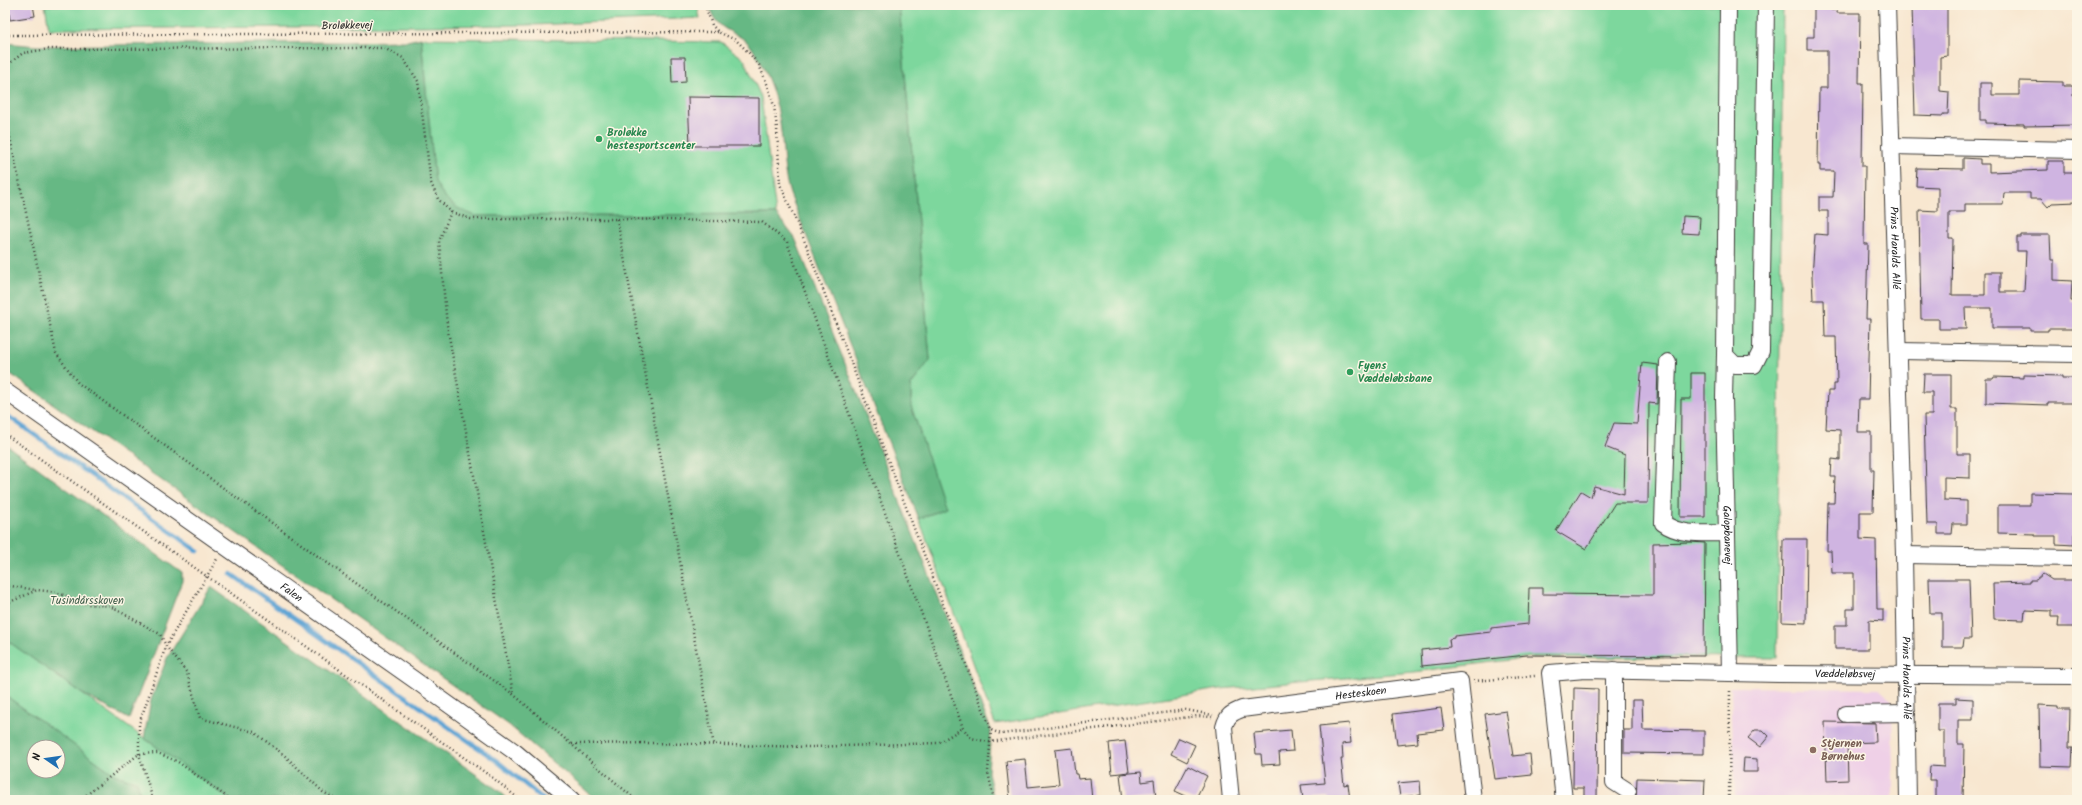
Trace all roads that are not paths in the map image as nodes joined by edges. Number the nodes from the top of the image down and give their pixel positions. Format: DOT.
graph roads {
  1 [pos="1728,5"];
  2 [pos="1766,5"];
  3 [pos="1887,5"];
  4 [pos="1891,146"];
  5 [pos="2077,150"];
  6 [pos="1898,351"];
  7 [pos="2077,354"];
  8 [pos="1725,355"];
  9 [pos="1668,362"];
  10 [pos="5,391"];
  11 [pos="1727,533"];
  12 [pos="1904,555"];
  13 [pos="2077,558"];
  14 [pos="1614,670"];
  15 [pos="1730,672"];
  16 [pos="1905,674"];
  17 [pos="2077,676"];
  18 [pos="1907,713"];
  19 [pos="1846,714"];
  20 [pos="1628,791"];
  21 [pos="572,800"];
  22 [pos="1231,800"];
  23 [pos="1473,800"];
  24 [pos="1564,800"];
  25 [pos="1908,800"];
  1 -- 8 [label="street, Galopbanevej"];
  2 -- 8 [label="street"];
  3 -- 4 [label="street, Prins Haralds Allé"];
  4 -- 5 [label="street"];
  4 -- 6 [label="street, Prins Haralds Allé"];
  6 -- 7 [label="street"];
  6 -- 12 [label="street, Prins Haralds Allé"];
  8 -- 11 [label="street, Galopbanevej"];
  9 -- 11 [label="street"];
  10 -- 21 [label="street, Falen"];
  11 -- 15 [label="street, Galopbanevej"];
  12 -- 13 [label="street"];
  12 -- 16 [label="street, Prins Haralds Allé"];
  14 -- 15 [label="street, Væddeløbsvej"];
  14 -- 20 [label="street"];
  14 -- 24 [label="street, Væddeløbsvej"];
  15 -- 16 [label="street, Væddeløbsvej"];
  16 -- 17 [label="street, Væddeløbsvej"];
  16 -- 18 [label="street, Prins Haralds Allé"];
  18 -- 19 [label="street"];
  18 -- 25 [label="street, Prins Haralds Allé"];
  22 -- 23 [label="street, Hesteskoen"];
}
